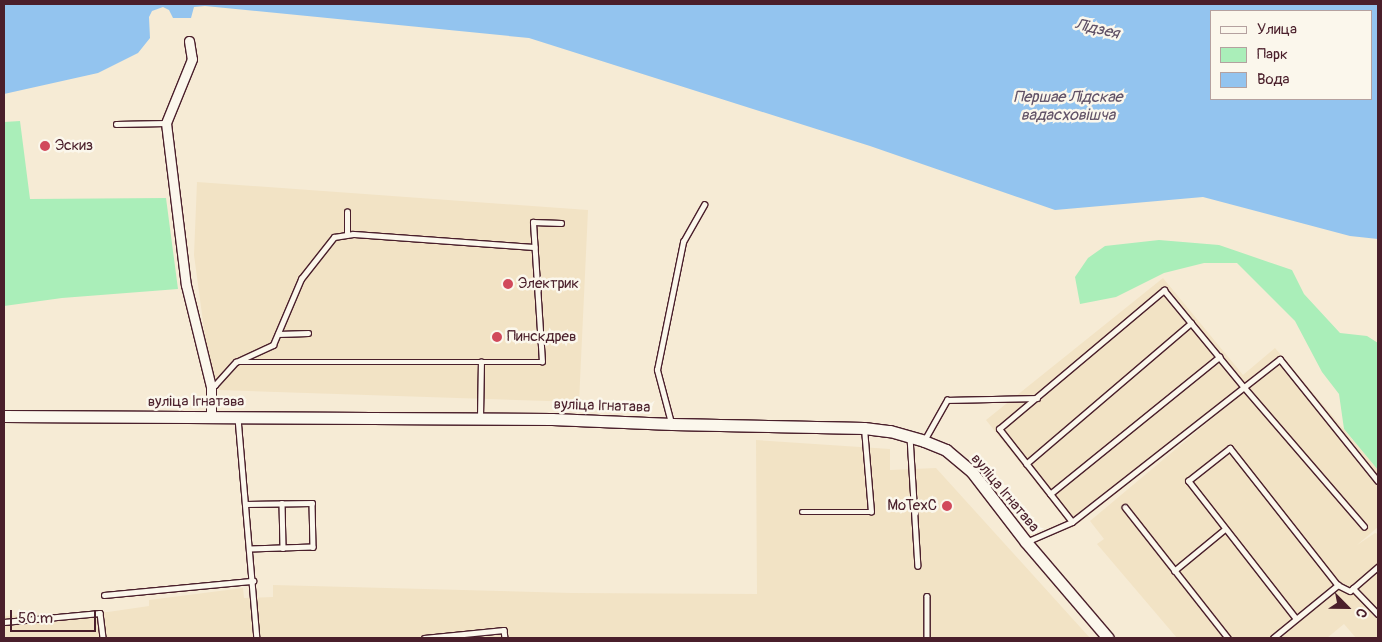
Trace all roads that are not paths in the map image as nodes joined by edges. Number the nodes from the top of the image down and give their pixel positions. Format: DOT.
graph roads {
  1 [pos="189,41"];
  2 [pos="166,123"];
  3 [pos="116,124"];
  4 [pos="704,205"];
  5 [pos="347,212"];
  6 [pos="561,223"];
  7 [pos="347,235"];
  8 [pos="535,247"];
  9 [pos="1191,323"];
  10 [pos="308,333"];
  11 [pos="278,334"];
  12 [pos="1219,357"];
  13 [pos="236,362"];
  14 [pos="481,362"];
  15 [pos="211,387"];
  16 [pos="1244,387"];
  17 [pos="1036,398"];
  18 [pos="4,416"];
  19 [pos="211,417"];
  20 [pos="238,417"];
  21 [pos="480,418"];
  22 [pos="672,424"];
  23 [pos="864,428"];
  24 [pos="910,436"];
  25 [pos="924,440"];
  26 [pos="1026,464"];
  27 [pos="1378,481"];
  28 [pos="1050,494"];
  29 [pos="282,503"];
  30 [pos="246,504"];
  31 [pos="1125,507"];
  32 [pos="802,512"];
  33 [pos="1072,522"];
  34 [pos="1364,526"];
  35 [pos="1225,529"];
  36 [pos="1026,542"];
  37 [pos="283,548"];
  38 [pos="250,549"];
  39 [pos="918,566"];
  40 [pos="1378,567"];
  41 [pos="1174,571"];
  42 [pos="253,581"];
  43 [pos="1338,585"];
  44 [pos="1354,588"];
  45 [pos="104,595"];
  46 [pos="927,596"];
  47 [pos="1378,614"];
  48 [pos="1296,619"];
  49 [pos="4,622"];
  50 [pos="103,638"];
  51 [pos="257,638"];
  52 [pos="424,638"];
  53 [pos="505,638"];
  54 [pos="927,638"];
  55 [pos="1108,638"];
  56 [pos="1228,638"];
  57 [pos="1273,638"];
  1 -- 2 [label="street"];
  2 -- 3 [label="lane"];
  2 -- 15 [label="street"];
  4 -- 22 [label="lane"];
  5 -- 7 [label="lane"];
  6 -- 8 [label="lane"];
  7 -- 8 [label="lane"];
  7 -- 11 [label="lane"];
  8 -- 14 [label="lane"];
  9 -- 12 [label="lane"];
  9 -- 17 [label="lane"];
  9 -- 26 [label="lane"];
  10 -- 11 [label="lane"];
  11 -- 13 [label="lane"];
  12 -- 16 [label="lane"];
  12 -- 28 [label="lane"];
  13 -- 14 [label="lane"];
  13 -- 15 [label="lane"];
  14 -- 21 [label="lane"];
  15 -- 19 [label="street"];
  16 -- 27 [label="lane"];
  16 -- 33 [label="lane"];
  16 -- 34 [label="lane"];
  17 -- 25 [label="lane"];
  17 -- 26 [label="lane"];
  18 -- 19 [label="street, вуліца Ігнатава"];
  19 -- 20 [label="street, вуліца Ігнатава"];
  20 -- 21 [label="street, вуліца Ігнатава"];
  20 -- 30 [label="lane"];
  21 -- 22 [label="street, вуліца Ігнатава"];
  22 -- 23 [label="street, вуліца Ігнатава"];
  23 -- 24 [label="street, вуліца Ігнатава"];
  23 -- 32 [label="lane"];
  24 -- 25 [label="street, вуліца Ігнатава"];
  24 -- 39 [label="lane"];
  25 -- 36 [label="street, вуліца Ігнатава"];
  26 -- 28 [label="lane"];
  28 -- 33 [label="lane"];
  29 -- 30 [label="lane"];
  29 -- 37 [label="lane"];
  29 -- 37 [label="lane"];
  30 -- 38 [label="lane"];
  31 -- 41 [label="lane"];
  33 -- 36 [label="lane"];
  35 -- 41 [label="lane"];
  35 -- 43 [label="lane"];
  35 -- 48 [label="lane"];
  36 -- 55 [label="street, вуліца Ігнатава"];
  37 -- 38 [label="lane"];
  38 -- 42 [label="lane"];
  40 -- 44 [label="lane"];
  41 -- 56 [label="lane"];
  42 -- 45 [label="lane"];
  42 -- 51 [label="lane"];
  43 -- 44 [label="lane"];
  43 -- 48 [label="lane"];
  44 -- 47 [label="lane"];
  46 -- 54 [label="lane"];
  48 -- 57 [label="lane"];
  49 -- 50 [label="lane"];
  52 -- 53 [label="lane"];
}
